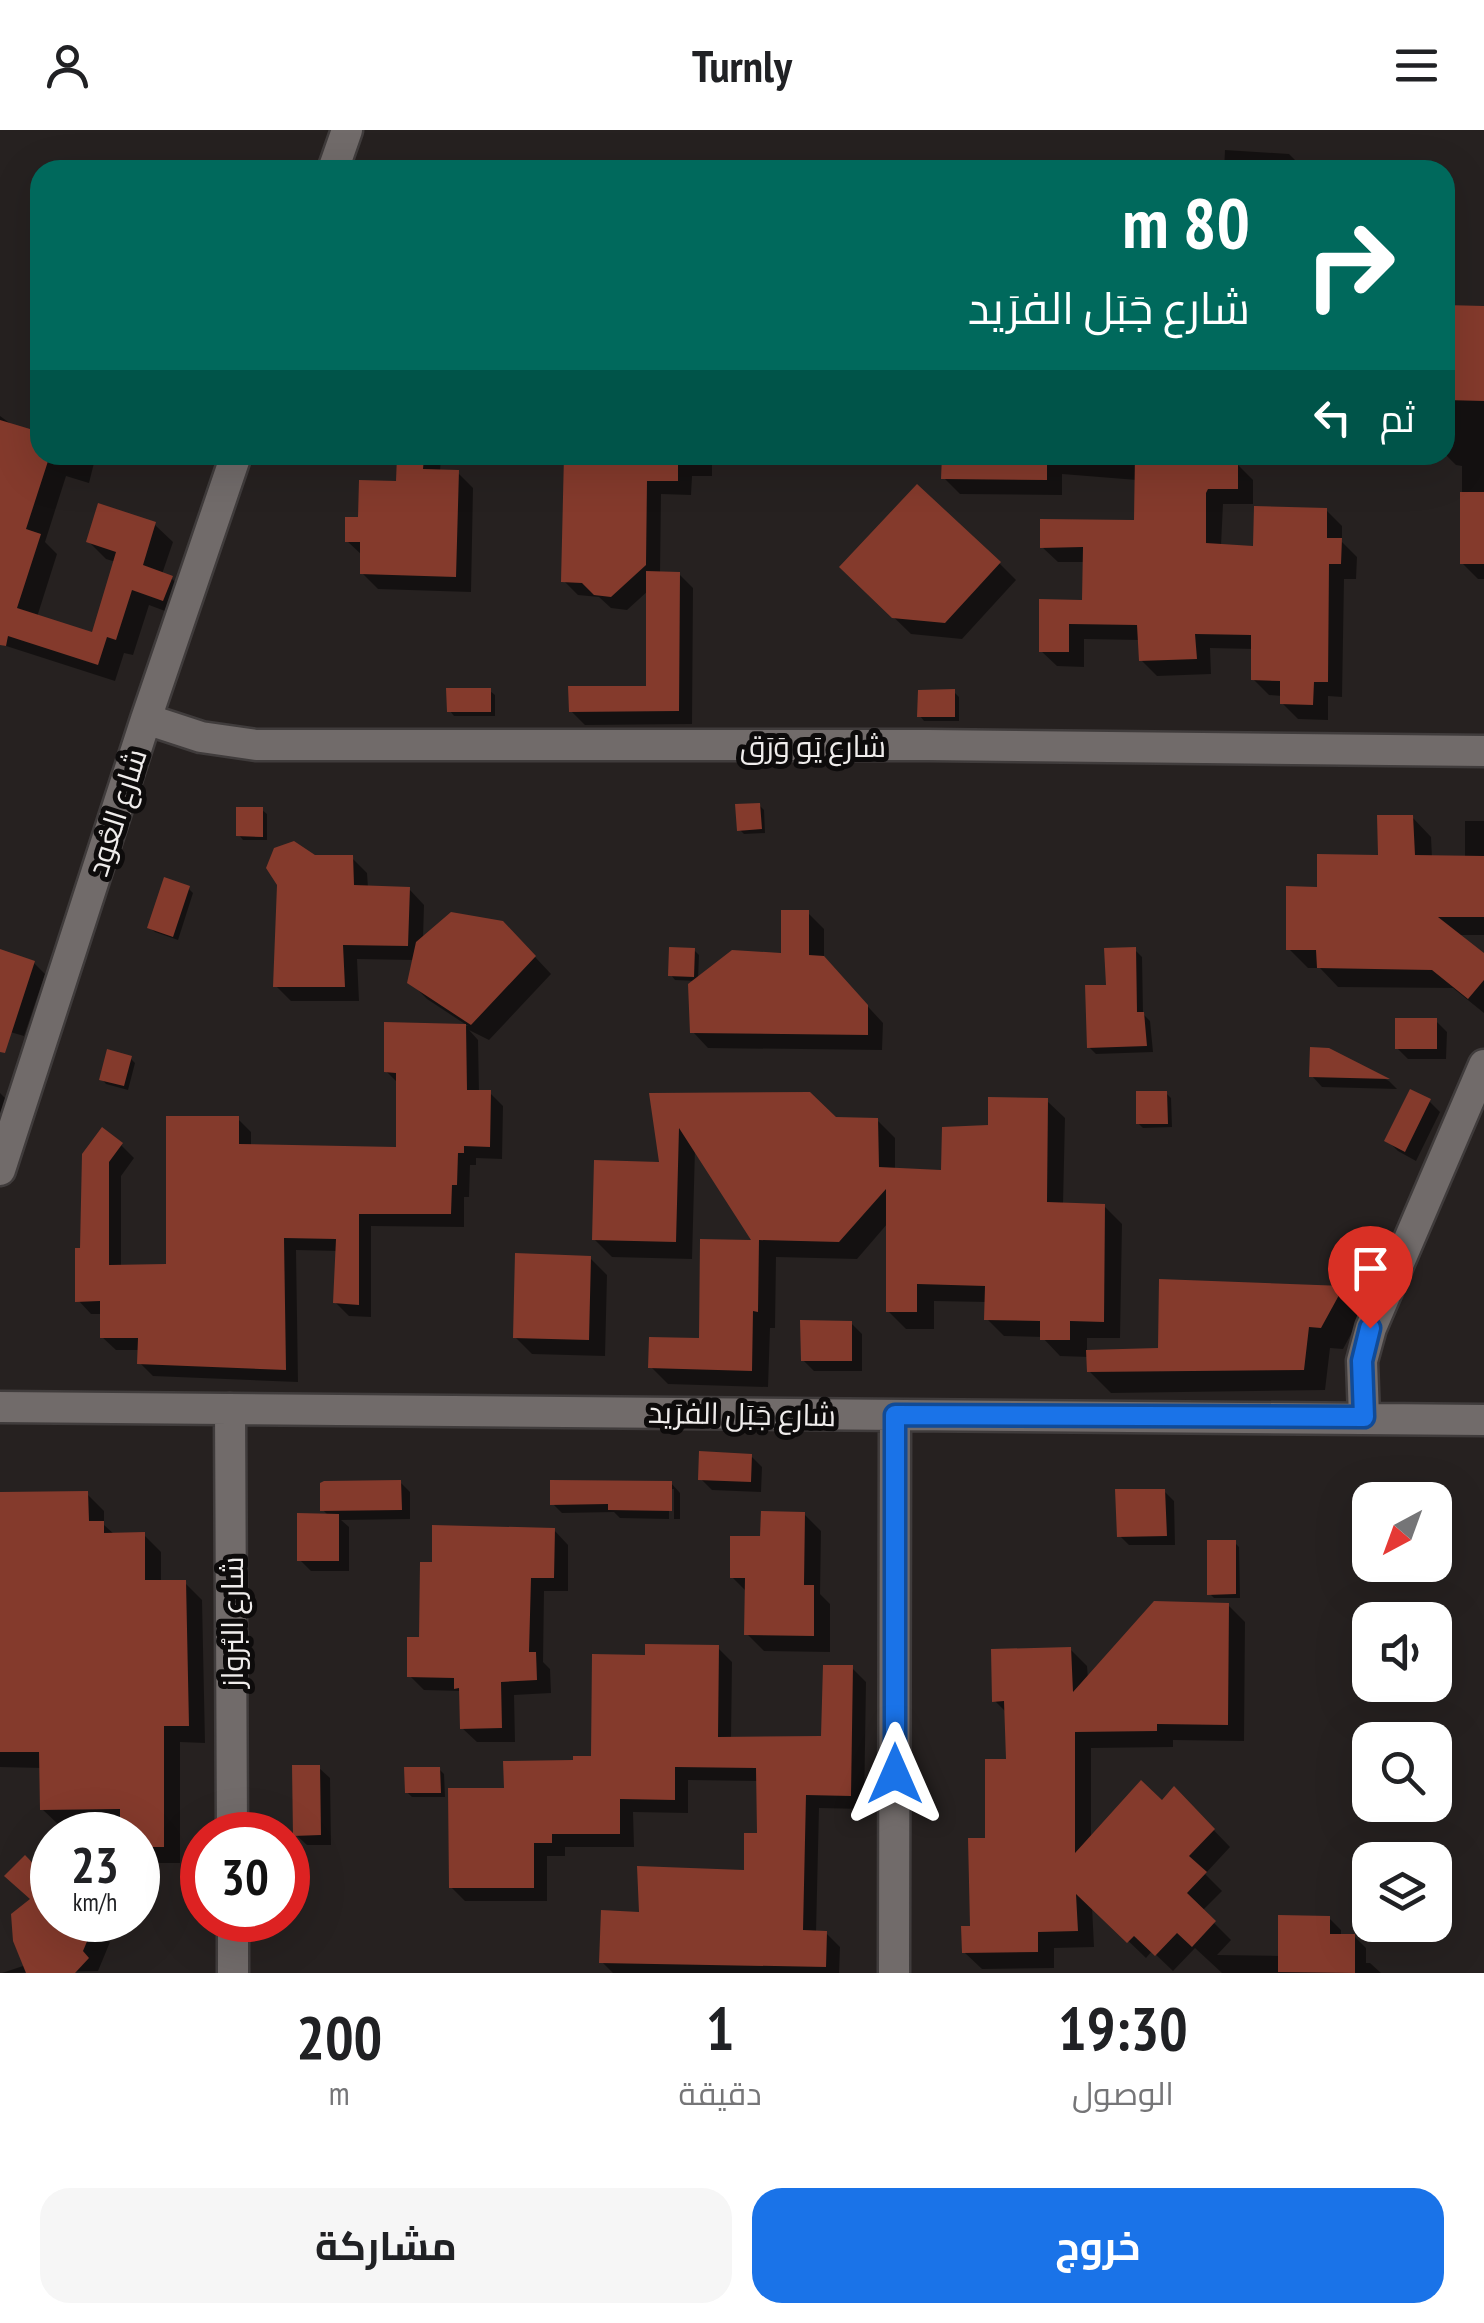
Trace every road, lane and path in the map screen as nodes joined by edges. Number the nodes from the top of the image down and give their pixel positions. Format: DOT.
graph roads {
  1 [pos="347,130"];
  2 [pos="336,160"];
  3 [pos="233,465"];
  4 [pos="146,719"];
  5 [pos="1484,751"];
  6 [pos="1484,1065"];
  7 [pos="0,1170"];
  8 [pos="0,1407"];
  9 [pos="230,1410"];
  10 [pos="895,1415"];
  11 [pos="1364,1417"];
  12 [pos="1484,1420"];
  13 [pos="232,1812"];
  14 [pos="232,1942"];
  15 [pos="233,1973"];
  16 [pos="894,1973"];
  1 -- 2 [label="street"];
  3 -- 4 [label="street, شارع العُود"];
  4 -- 5 [label="street, شارع يَو وَرَق"];
  4 -- 7 [label="street, شارع العُود"];
  6 -- 11 [label="street"];
  8 -- 9 [label="street, شارع جَبَل الفرَيد"];
  9 -- 10 [label="street, شارع جَبَل الفرَيد"];
  9 -- 13 [label="street, شارع البُرواز"];
  10 -- 11 [label="street, شارع جَبَل الفرَيد"];
  10 -- 16 [label="street"];
  11 -- 12 [label="street, شارع جَبَل الفرَيد"];
  14 -- 15 [label="street"];
}
